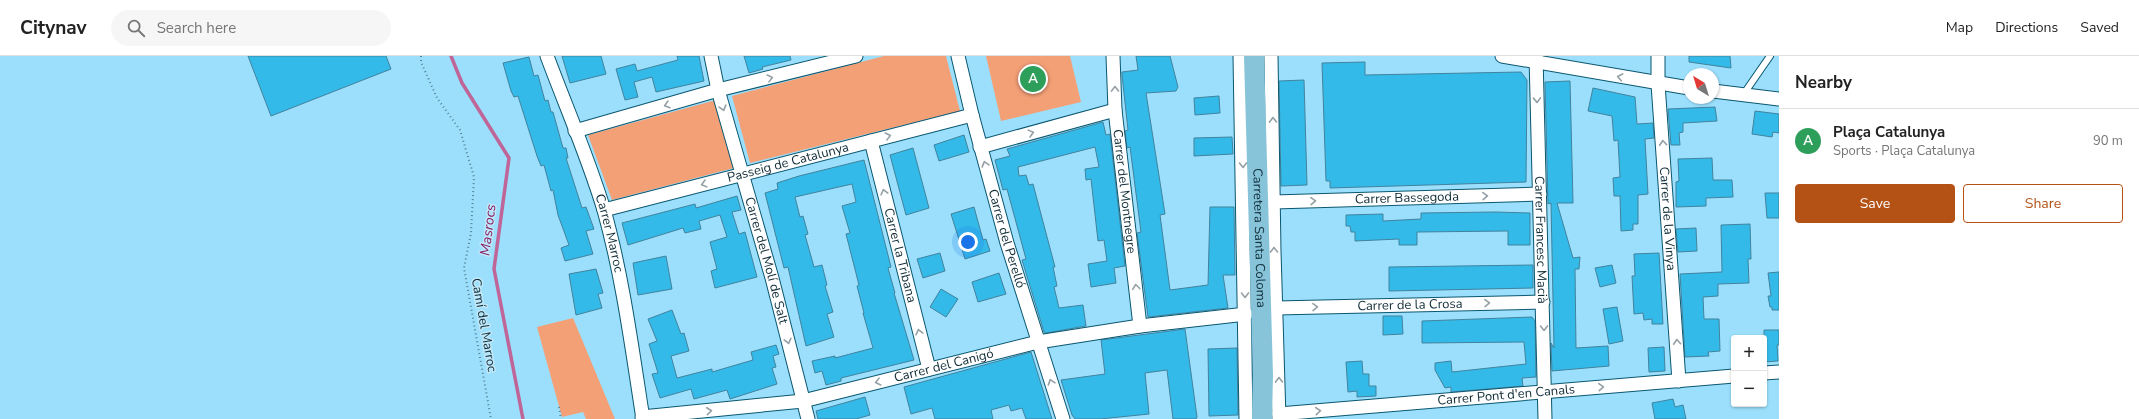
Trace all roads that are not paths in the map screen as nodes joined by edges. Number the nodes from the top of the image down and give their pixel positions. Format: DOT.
graph roads {
  1 [pos="547,56"];
  2 [pos="711,56"];
  3 [pos="958,56"];
  4 [pos="1113,56"];
  5 [pos="1240,56"];
  6 [pos="1254,56"];
  7 [pos="1271,56"];
  8 [pos="1502,56"];
  9 [pos="1658,56"];
  10 [pos="1770,56"];
  11 [pos="850,57"];
  12 [pos="1536,58"];
  13 [pos="1658,84"];
  14 [pos="1683,87"];
  15 [pos="718,90"];
  16 [pos="1719,92"];
  17 [pos="1743,95"];
  18 [pos="1779,99"];
  19 [pos="1115,110"];
  20 [pos="972,115"];
  21 [pos="576,131"];
  22 [pos="871,141"];
  23 [pos="980,147"];
  24 [pos="742,174"];
  25 [pos="1540,194"];
  26 [pos="1274,202"];
  27 [pos="604,210"];
  28 [pos="1543,302"];
  29 [pos="1276,308"];
  30 [pos="1246,314"];
  31 [pos="1140,326"];
  32 [pos="1038,342"];
  33 [pos="929,370"];
  34 [pos="1779,372"];
  35 [pos="1767,374"];
  36 [pos="1731,376"];
  37 [pos="1679,381"];
  38 [pos="1545,392"];
  39 [pos="803,401"];
  40 [pos="1274,417"];
  41 [pos="642,418"];
  42 [pos="808,419"];
  43 [pos="1063,419"];
  44 [pos="1246,419"];
  45 [pos="1545,419"];
  1 -- 21 [label="street, Carrer Marroc"];
  2 -- 15 [label="street, Carrer del Molí de Salt"];
  3 -- 20 [label="street, Carrer del Perelló"];
  19 -- 4 [label="street, Carrer del Montnegre, one-way"];
  5 -- 30 [label="street, Carretera Santa Coloma, one-way"];
  6 -- 40 [label="main road, Carretera Santa Coloma"];
  26 -- 7 [label="street, one-way"];
  8 -- 12 [label="street"];
  9 -- 13 [label="street, Carrer de la Vinya"];
  10 -- 17 [label="lane"];
  15 -- 11 [label="street, one-way"];
  13 -- 12 [label="street, one-way"];
  12 -- 25 [label="street, Carrer Francesc Macià, one-way"];
  13 -- 14 [label="street"];
  37 -- 13 [label="street, Carrer de la Vinya, one-way"];
  15 -- 21 [label="street, one-way"];
  15 -- 24 [label="street, Carrer del Molí de Salt, one-way"];
  16 -- 17 [label="street"];
  17 -- 18 [label="street"];
  23 -- 19 [label="street, one-way"];
  31 -- 19 [label="street, Carrer del Montnegre, one-way"];
  22 -- 20 [label="street, Passeig de Catalunya, one-way"];
  20 -- 23 [label="street, Carrer del Perelló"];
  21 -- 27 [label="street, Carrer Marroc"];
  22 -- 24 [label="street, Passeig de Catalunya"];
  33 -- 22 [label="street, Carrer la Tribana, one-way"];
  32 -- 23 [label="street, Carrer del Perelló, one-way"];
  24 -- 27 [label="street, Passeig de Catalunya, one-way"];
  24 -- 39 [label="street, Carrer del Molí de Salt, one-way"];
  26 -- 25 [label="street, Carrer Bassegoda, one-way"];
  25 -- 28 [label="street, Carrer Francesc Macià"];
  29 -- 26 [label="street, one-way"];
  27 -- 41 [label="street, Carrer Marroc"];
  29 -- 28 [label="street, Carrer de la Crosa, one-way"];
  28 -- 38 [label="street, Carrer Francesc Macià, one-way"];
  40 -- 29 [label="street, one-way"];
  30 -- 31 [label="street, Carrer del Canigó"];
  30 -- 44 [label="street, Carretera Santa Coloma"];
  31 -- 32 [label="street, Carrer del Canigó"];
  32 -- 33 [label="street, Carrer del Canigó"];
  43 -- 32 [label="street, Carrer del Perelló, one-way"];
  33 -- 39 [label="street, Carrer del Canigó, one-way"];
  34 -- 35 [label="street"];
  36 -- 37 [label="street, Carrer Pont d'en Canals"];
  38 -- 37 [label="street, Carrer Pont d'en Canals, one-way"];
  40 -- 38 [label="street, Carrer Pont d'en Canals, one-way"];
  38 -- 45 [label="street, Carrer Francesc Macià"];
  41 -- 39 [label="street, Carrer del Canigó, one-way"];
  39 -- 42 [label="street, Carrer del Molí de Salt"];
}
